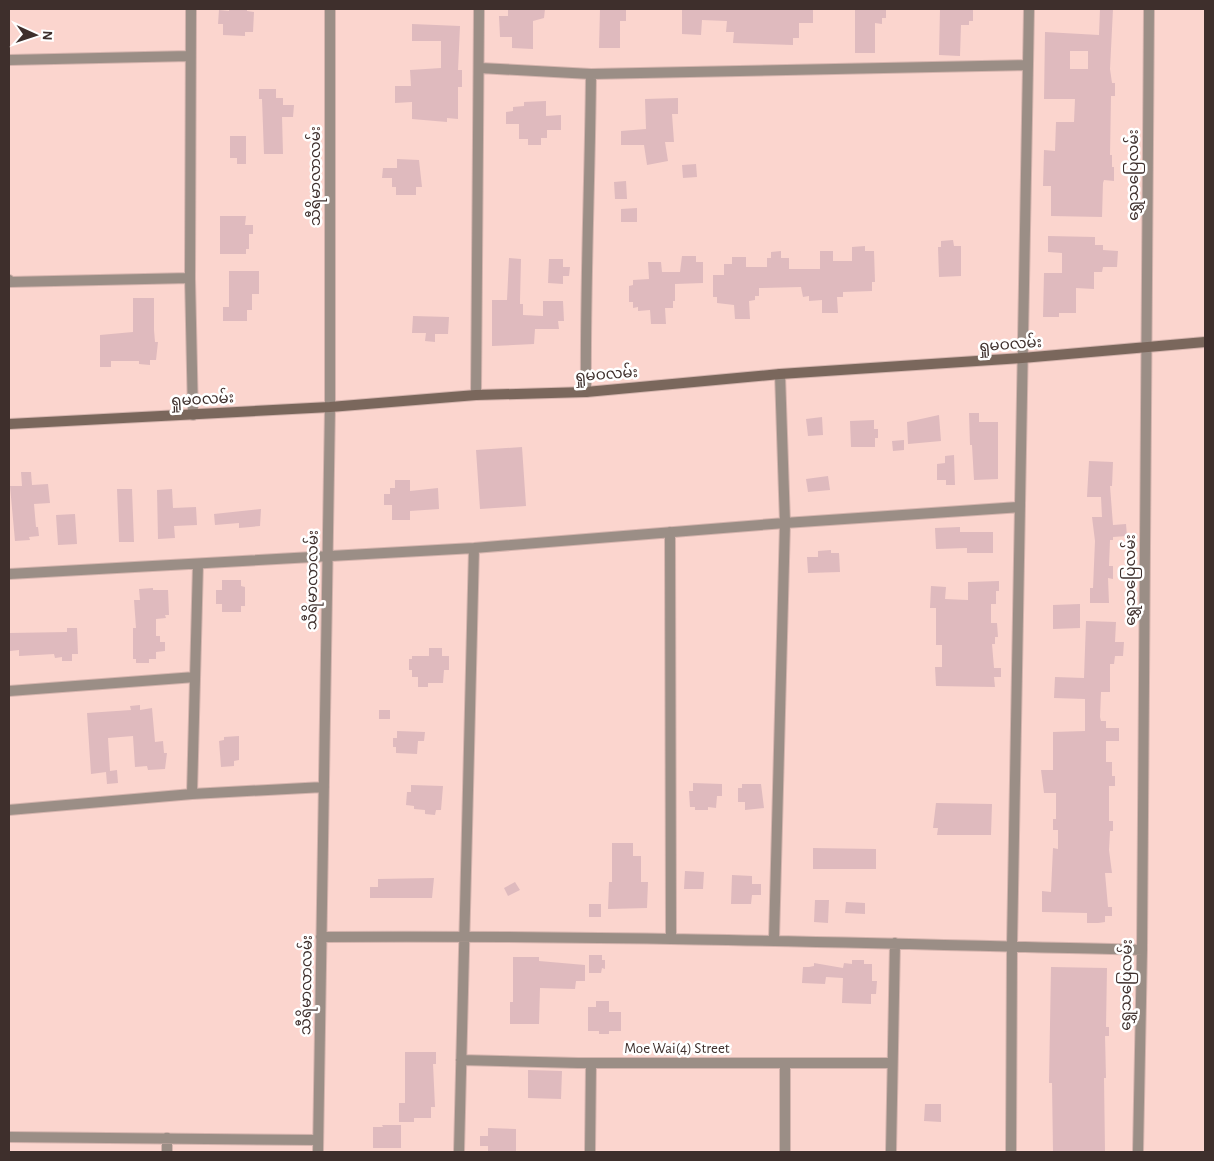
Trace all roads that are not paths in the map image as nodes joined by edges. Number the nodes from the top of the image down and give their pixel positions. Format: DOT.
graph roads {
  1 [pos="191,9"];
  2 [pos="330,9"];
  3 [pos="479,9"];
  4 [pos="1029,9"];
  5 [pos="1150,9"];
  6 [pos="190,56"];
  7 [pos="9,60"];
  8 [pos="1028,65"];
  9 [pos="480,68"];
  10 [pos="592,74"];
  11 [pos="190,278"];
  12 [pos="9,280"];
  13 [pos="1205,342"];
  14 [pos="1147,346"];
  15 [pos="1022,358"];
  16 [pos="780,374"];
  17 [pos="586,392"];
  18 [pos="476,395"];
  19 [pos="330,407"];
  20 [pos="193,415"];
  21 [pos="9,424"];
  22 [pos="1020,507"];
  23 [pos="785,523"];
  24 [pos="670,532"];
  25 [pos="474,548"];
  26 [pos="327,557"];
  27 [pos="198,564"];
  28 [pos="9,574"];
  29 [pos="195,677"];
  30 [pos="9,691"];
  31 [pos="324,787"];
  32 [pos="192,794"];
  33 [pos="9,810"];
  34 [pos="464,936"];
  35 [pos="321,937"];
  36 [pos="671,939"];
  37 [pos="774,940"];
  38 [pos="895,943"];
  39 [pos="1012,946"];
  40 [pos="1142,950"];
  41 [pos="461,1060"];
  42 [pos="592,1063"];
  43 [pos="785,1063"];
  44 [pos="892,1063"];
  45 [pos="9,1137"];
  46 [pos="167,1138"];
  47 [pos="318,1140"];
  48 [pos="167,1152"];
  49 [pos="318,1152"];
  50 [pos="459,1152"];
  51 [pos="590,1152"];
  52 [pos="785,1152"];
  53 [pos="891,1152"];
  54 [pos="1011,1152"];
  55 [pos="1138,1152"];
  1 -- 6 [label="street"];
  2 -- 19 [label="street, သီရိမာလာလမ်း"];
  3 -- 9 [label="street"];
  4 -- 8 [label="street"];
  5 -- 14 [label="street, ရွှေသပြေလမ်း"];
  6 -- 7 [label="street"];
  6 -- 11 [label="street"];
  8 -- 10 [label="street"];
  8 -- 15 [label="street"];
  9 -- 10 [label="street"];
  9 -- 18 [label="street"];
  10 -- 17 [label="street"];
  11 -- 12 [label="street"];
  11 -- 20 [label="street"];
  13 -- 14 [label="street, ရှုမဝလမ်း"];
  14 -- 15 [label="street, ရှုမဝလမ်း"];
  14 -- 40 [label="street, ရွှေသပြေလမ်း"];
  15 -- 16 [label="street, ရှုမဝလမ်း"];
  15 -- 22 [label="street"];
  16 -- 17 [label="street, ရှုမဝလမ်း"];
  16 -- 23 [label="street"];
  17 -- 18 [label="street, ရှုမဝလမ်း"];
  18 -- 19 [label="street, ရှုမဝလမ်း"];
  19 -- 20 [label="street, ရှုမဝလမ်း"];
  19 -- 26 [label="street, သီရိမာလာလမ်း"];
  20 -- 21 [label="street, ရှုမဝလမ်း"];
  22 -- 23 [label="street"];
  22 -- 39 [label="street"];
  23 -- 24 [label="street"];
  23 -- 37 [label="street"];
  24 -- 25 [label="street"];
  24 -- 36 [label="street"];
  25 -- 26 [label="street"];
  25 -- 34 [label="street"];
  26 -- 27 [label="street"];
  26 -- 31 [label="street, သီရိမာလာလမ်း"];
  27 -- 28 [label="street"];
  27 -- 29 [label="street"];
  29 -- 30 [label="street"];
  29 -- 32 [label="street"];
  31 -- 32 [label="street"];
  31 -- 35 [label="street, သီရိမာလာလမ်း"];
  32 -- 33 [label="street"];
  34 -- 35 [label="street"];
  34 -- 36 [label="street"];
  34 -- 41 [label="street"];
  35 -- 47 [label="street, သီရိမာလာလမ်း"];
  36 -- 37 [label="street"];
  37 -- 38 [label="street"];
  38 -- 39 [label="street"];
  38 -- 44 [label="street"];
  39 -- 40 [label="street"];
  39 -- 54 [label="street"];
  40 -- 55 [label="street, ရွှေသပြေလမ်း"];
  41 -- 42 [label="street, Moe Wai(4) Street"];
  41 -- 50 [label="street"];
  42 -- 43 [label="street, Moe Wai(4) Street"];
  42 -- 51 [label="street"];
  43 -- 44 [label="street, Moe Wai(4) Street"];
  43 -- 52 [label="street"];
  44 -- 53 [label="street"];
  45 -- 46 [label="street"];
  46 -- 47 [label="street"];
  46 -- 48 [label="street"];
  47 -- 49 [label="street, သီရိမာလာလမ်း"];
}
